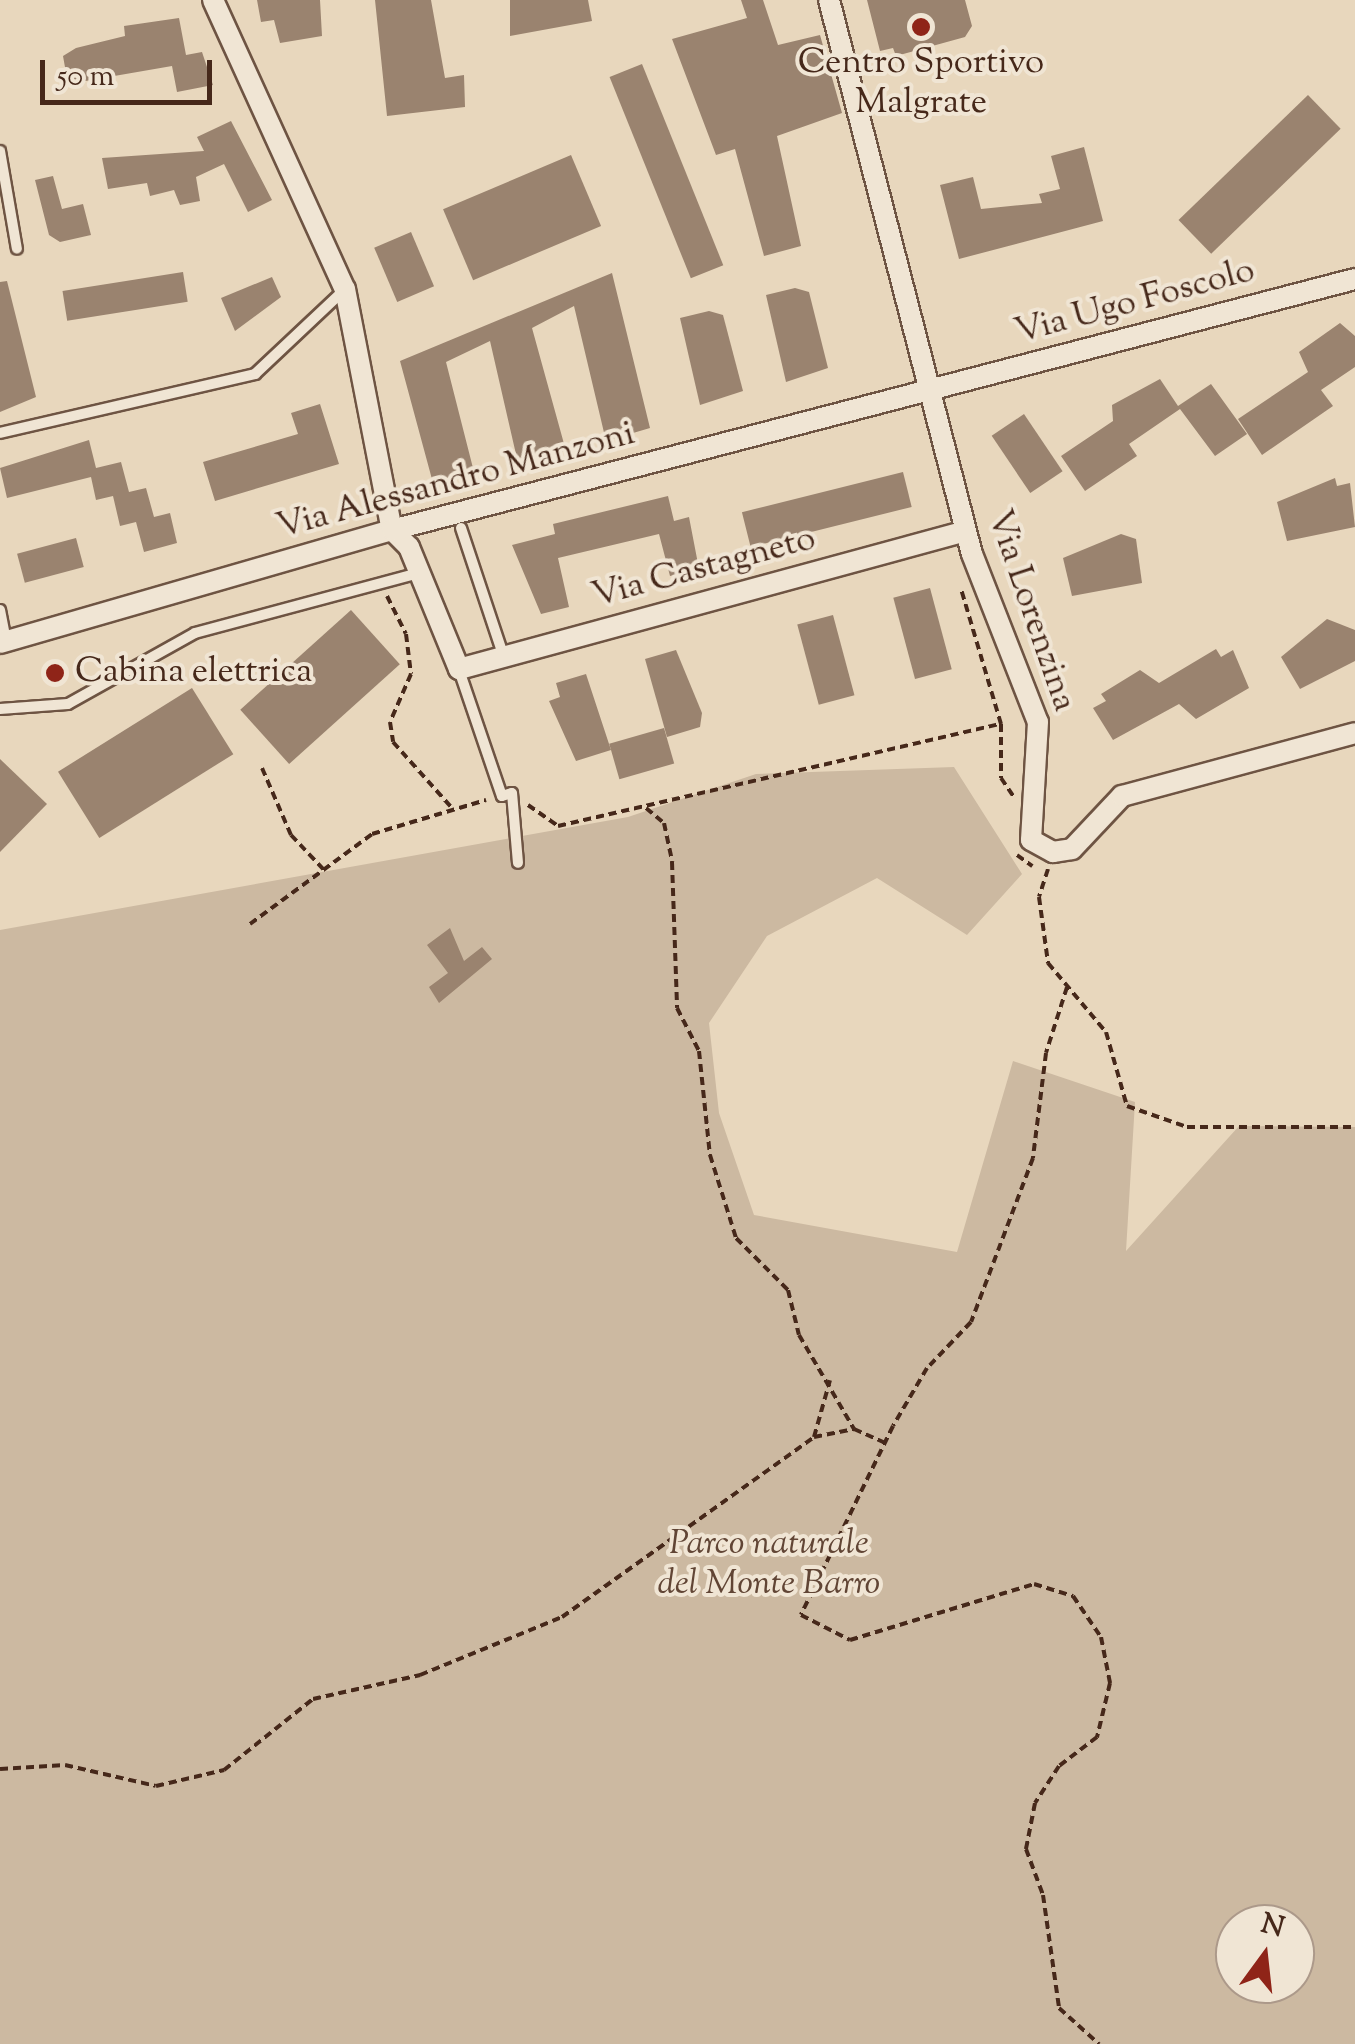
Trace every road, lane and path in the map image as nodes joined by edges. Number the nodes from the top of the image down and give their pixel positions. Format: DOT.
graph roads {
  1 [pos="213,0"];
  2 [pos="828,0"];
  3 [pos="0,151"];
  4 [pos="17,249"];
  5 [pos="1355,279"];
  6 [pos="345,289"];
  7 [pos="932,391"];
  8 [pos="0,433"];
  9 [pos="462,528"];
  10 [pos="392,530"];
  11 [pos="966,531"];
  12 [pos="955,572"];
  13 [pos="419,573"];
  14 [pos="380,583"];
  15 [pos="0,610"];
  16 [pos="3,643"];
  17 [pos="504,657"];
  18 [pos="459,669"];
  19 [pos="0,709"];
  20 [pos="1355,734"];
  21 [pos="262,768"];
  22 [pos="507,795"];
  23 [pos="646,808"];
  24 [pos="453,810"];
  25 [pos="1053,852"];
  26 [pos="518,863"];
  27 [pos="326,871"];
  28 [pos="250,924"];
  29 [pos="1067,987"];
  30 [pos="1355,1127"];
  31 [pos="830,1380"];
  32 [pos="854,1429"];
  33 [pos="814,1437"];
  34 [pos="886,1443"];
  35 [pos="0,1769"];
  36 [pos="1098,2044"];
  1 -- 6 [label="street"];
  2 -- 7 [label="street, Via Lorenzina"];
  3 -- 4 [label="lane"];
  5 -- 7 [label="street, Via Ugo Foscolo"];
  6 -- 8 [label="lane"];
  6 -- 10 [label="street"];
  7 -- 10 [label="street, Via Alessandro Manzoni"];
  7 -- 11 [label="street, Via Lorenzina"];
  9 -- 17 [label="lane"];
  10 -- 13 [label="street"];
  10 -- 16 [label="street, Via Alessandro Manzoni"];
  11 -- 17 [label="street, Via Castagneto"];
  11 -- 25 [label="street, Via Lorenzina"];
  12 -- 23 [label="path"];
  13 -- 14 [label="lane"];
  13 -- 18 [label="street"];
  14 -- 19 [label="lane"];
  14 -- 24 [label="path"];
  15 -- 16 [label="lane"];
  17 -- 18 [label="street, Via Castagneto"];
  18 -- 22 [label="lane"];
  20 -- 25 [label="street"];
  21 -- 27 [label="path"];
  22 -- 23 [label="path"];
  22 -- 24 [label="path"];
  22 -- 26 [label="lane"];
  23 -- 31 [label="path"];
  24 -- 27 [label="path"];
  25 -- 29 [label="path"];
  27 -- 28 [label="path"];
  29 -- 30 [label="path"];
  29 -- 34 [label="path"];
  31 -- 32 [label="path"];
  31 -- 33 [label="path"];
  32 -- 33 [label="path"];
  32 -- 34 [label="path"];
  33 -- 35 [label="path"];
  34 -- 36 [label="path"];
}
